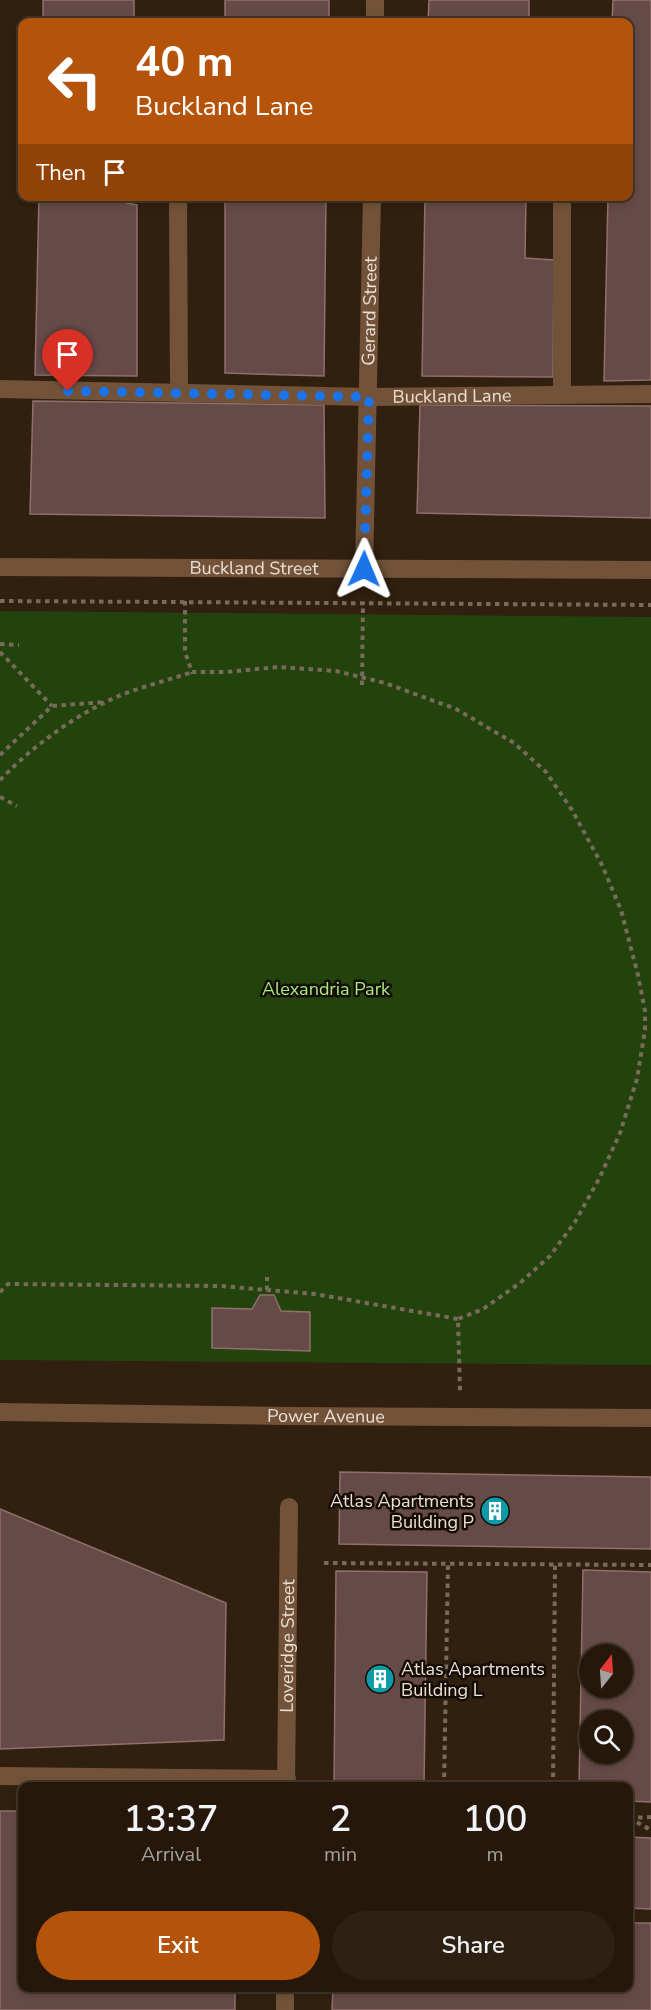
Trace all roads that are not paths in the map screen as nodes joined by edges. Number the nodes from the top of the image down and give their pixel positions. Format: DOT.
graph roads {
  1 [pos="375,0"];
  2 [pos="375,18"];
  3 [pos="178,201"];
  4 [pos="372,201"];
  5 [pos="562,201"];
  6 [pos="0,389"];
  7 [pos="179,393"];
  8 [pos="562,394"];
  9 [pos="651,394"];
  10 [pos="369,397"];
  11 [pos="0,567"];
  12 [pos="364,569"];
  13 [pos="651,570"];
  14 [pos="0,1412"];
  15 [pos="651,1418"];
  16 [pos="289,1507"];
  17 [pos="0,1776"];
  18 [pos="245,1782"];
  19 [pos="286,1782"];
  20 [pos="285,1992"];
  21 [pos="285,2010"];
  1 -- 2 [label="street"];
  3 -- 7 [label="street"];
  4 -- 10 [label="street, Gerard Street"];
  5 -- 8 [label="street"];
  6 -- 7 [label="street, Buckland Lane"];
  7 -- 10 [label="street, Buckland Lane"];
  8 -- 9 [label="street, Buckland Lane"];
  8 -- 10 [label="street, Buckland Lane"];
  10 -- 12 [label="street, Gerard Street"];
  11 -- 12 [label="street, Buckland Street"];
  12 -- 13 [label="street, Buckland Street"];
  14 -- 15 [label="street, Power Avenue"];
  16 -- 19 [label="street, Loveridge Street"];
  17 -- 18 [label="street"];
  20 -- 21 [label="street"];
}
